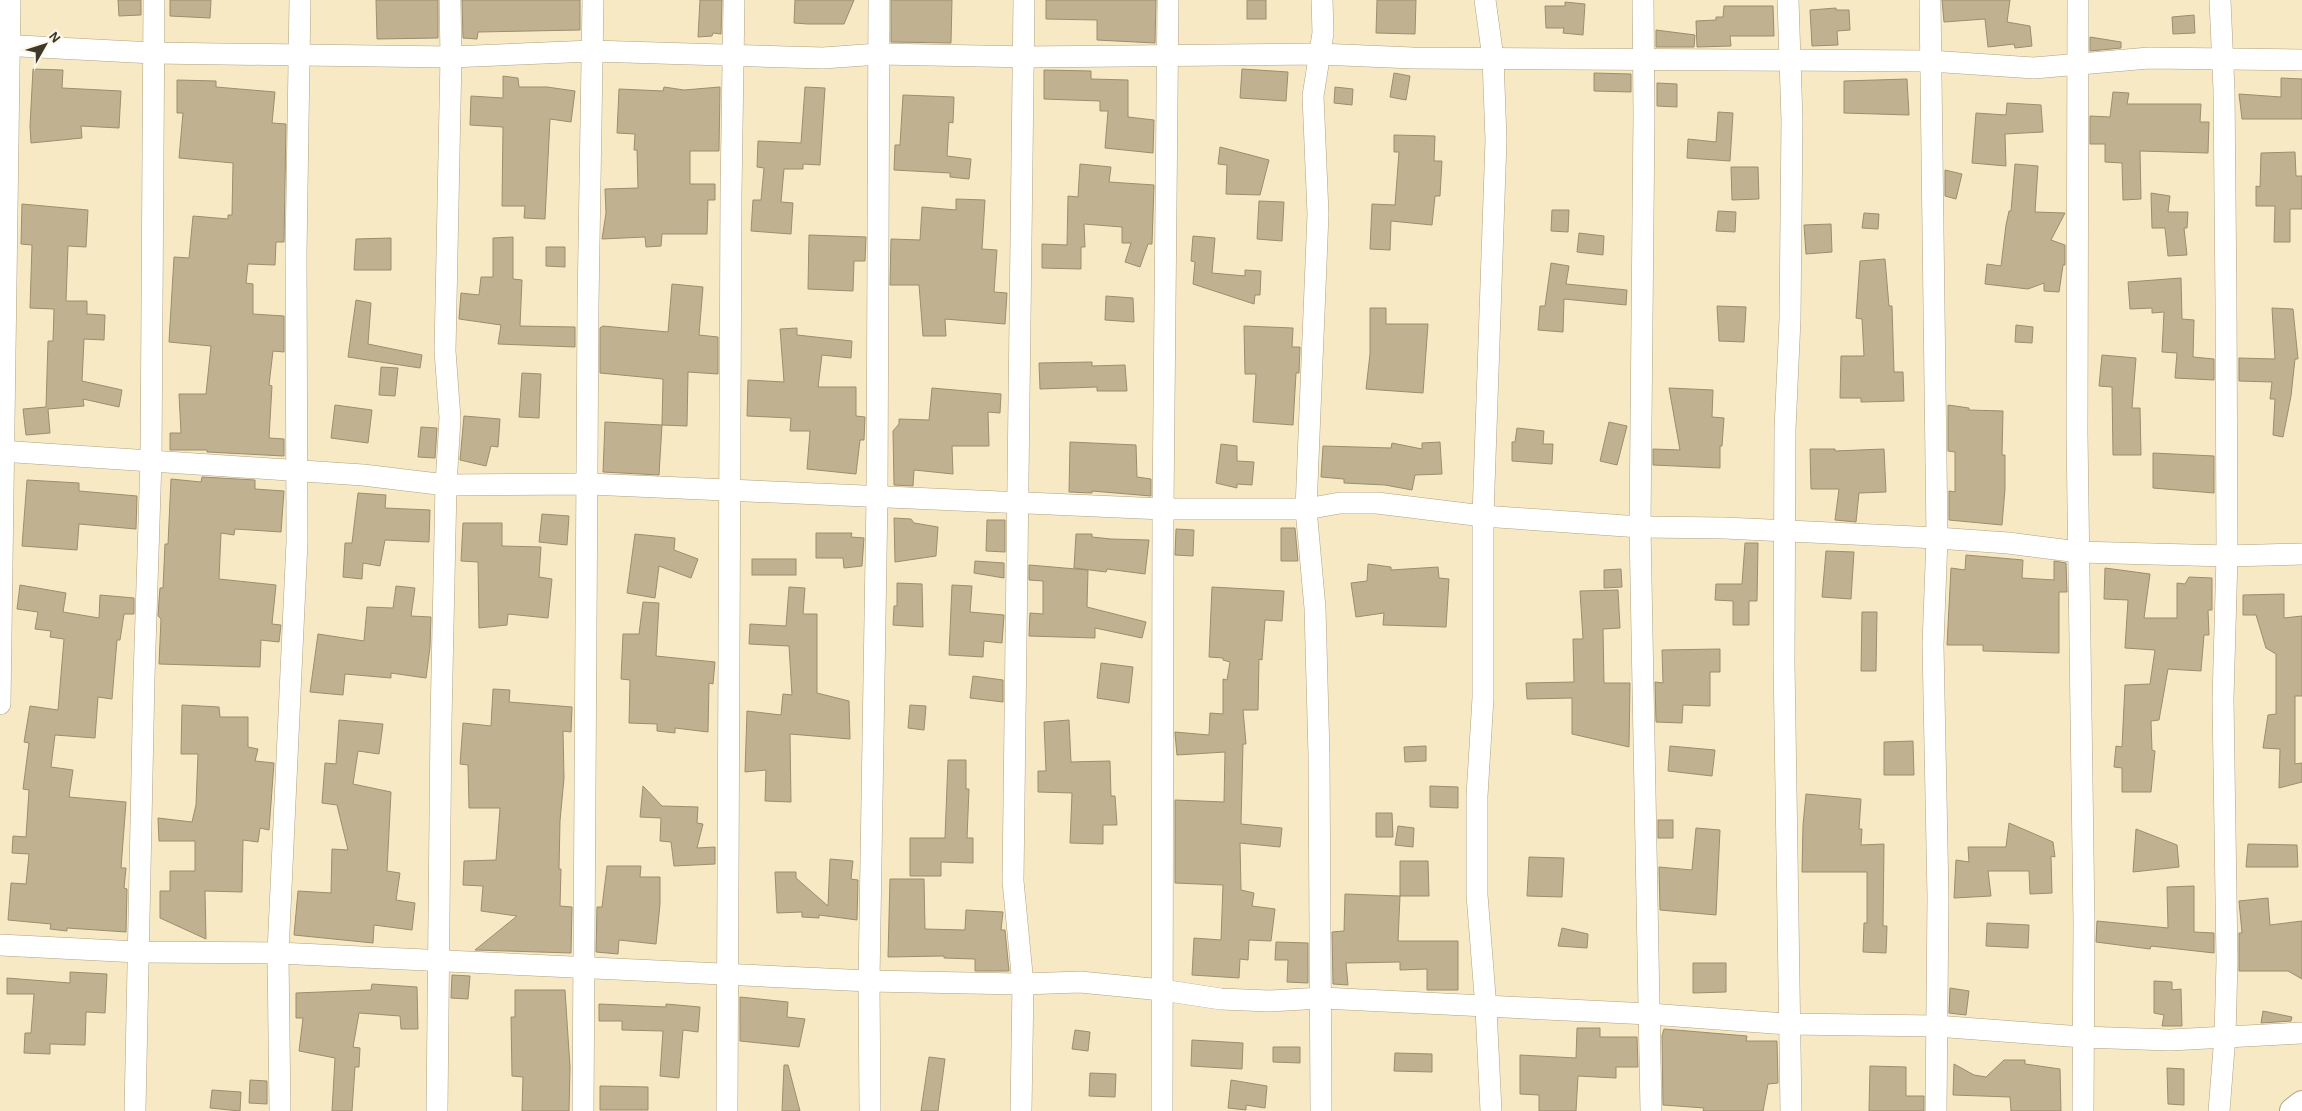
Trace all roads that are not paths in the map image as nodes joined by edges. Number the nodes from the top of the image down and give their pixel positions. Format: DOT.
graph roads {
  1 [pos="10,0"];
  2 [pos="154,0"];
  3 [pos="300,0"];
  4 [pos="450,0"];
  5 [pos="593,0"];
  6 [pos="734,0"];
  7 [pos="879,0"];
  8 [pos="1024,0"];
  9 [pos="1168,0"];
  10 [pos="1322,0"];
  11 [pos="1485,0"];
  12 [pos="1643,0"];
  13 [pos="1788,0"];
  14 [pos="1930,0"];
  15 [pos="2078,0"];
  16 [pos="2220,0"];
  17 [pos="5,45"];
  18 [pos="592,50"];
  19 [pos="154,53"];
  20 [pos="732,54"];
  21 [pos="879,54"];
  22 [pos="1319,54"];
  23 [pos="301,55"];
  24 [pos="1024,56"];
  25 [pos="1169,56"];
  26 [pos="451,57"];
  27 [pos="1493,58"];
  28 [pos="1644,59"];
  29 [pos="1790,60"];
  30 [pos="2223,60"];
  31 [pos="2302,60"];
  32 [pos="1930,61"];
  33 [pos="2079,64"];
  34 [pos="2,451"];
  35 [pos="151,460"];
  36 [pos="297,471"];
  37 [pos="589,484"];
  38 [pos="446,485"];
  39 [pos="730,491"];
  40 [pos="877,497"];
  41 [pos="1016,505"];
  42 [pos="1306,509"];
  43 [pos="1163,510"];
  44 [pos="1483,516"];
  45 [pos="1640,527"];
  46 [pos="1785,533"];
  47 [pos="1937,538"];
  48 [pos="2079,552"];
  49 [pos="2302,554"];
  50 [pos="2227,556"];
  51 [pos="0,704"];
  52 [pos="0,945"];
  53 [pos="138,952"];
  54 [pos="278,953"];
  55 [pos="437,961"];
  56 [pos="583,967"];
  57 [pos="729,976"];
  58 [pos="869,981"];
  59 [pos="1023,984"];
  60 [pos="1162,990"];
  61 [pos="1322,998"];
  62 [pos="1486,1008"];
  63 [pos="1649,1014"];
  64 [pos="1788,1024"];
  65 [pos="1936,1026"];
  66 [pos="2302,1033"];
  67 [pos="2225,1036"];
  68 [pos="2082,1037"];
  69 [pos="2302,1104"];
  70 [pos="135,1111"];
  71 [pos="280,1111"];
  72 [pos="437,1111"];
  73 [pos="583,1111"];
  74 [pos="727,1111"];
  75 [pos="870,1111"];
  76 [pos="1021,1111"];
  77 [pos="1162,1111"];
  78 [pos="1322,1111"];
  79 [pos="1491,1111"];
  80 [pos="1650,1111"];
  81 [pos="1791,1111"];
  82 [pos="1936,1111"];
  83 [pos="2083,1111"];
  84 [pos="2219,1111"];
  85 [pos="2293,1111"];
  1 -- 17 [label="street"];
  2 -- 19 [label="street"];
  3 -- 23 [label="street"];
  4 -- 26 [label="street"];
  5 -- 18 [label="street"];
  6 -- 20 [label="street"];
  7 -- 21 [label="street"];
  8 -- 24 [label="street"];
  9 -- 25 [label="street"];
  10 -- 22 [label="street"];
  11 -- 27 [label="street"];
  12 -- 28 [label="street"];
  13 -- 29 [label="street"];
  14 -- 32 [label="street"];
  15 -- 33 [label="street"];
  16 -- 30 [label="street"];
  17 -- 19 [label="street"];
  17 -- 34 [label="street"];
  18 -- 20 [label="street"];
  18 -- 26 [label="street"];
  18 -- 37 [label="street"];
  19 -- 23 [label="street"];
  19 -- 35 [label="street"];
  20 -- 21 [label="street"];
  20 -- 39 [label="street"];
  21 -- 24 [label="street"];
  21 -- 40 [label="street"];
  22 -- 25 [label="street"];
  22 -- 27 [label="street"];
  22 -- 42 [label="street"];
  23 -- 26 [label="street"];
  23 -- 36 [label="street"];
  24 -- 25 [label="street"];
  24 -- 41 [label="street"];
  25 -- 43 [label="street"];
  26 -- 38 [label="street"];
  27 -- 28 [label="street"];
  27 -- 44 [label="street"];
  28 -- 29 [label="street"];
  28 -- 45 [label="street"];
  29 -- 32 [label="street"];
  29 -- 46 [label="street"];
  30 -- 31 [label="street"];
  30 -- 33 [label="street"];
  30 -- 50 [label="street"];
  32 -- 33 [label="street"];
  32 -- 47 [label="street"];
  33 -- 48 [label="street"];
  34 -- 35 [label="street"];
  34 -- 51 [label="street"];
  35 -- 36 [label="street"];
  35 -- 53 [label="street"];
  36 -- 38 [label="street"];
  36 -- 54 [label="street"];
  37 -- 38 [label="street"];
  37 -- 39 [label="street"];
  37 -- 56 [label="street"];
  38 -- 55 [label="street"];
  39 -- 40 [label="street"];
  39 -- 57 [label="street"];
  40 -- 41 [label="street"];
  40 -- 58 [label="street"];
  41 -- 43 [label="street"];
  41 -- 59 [label="street"];
  42 -- 43 [label="street"];
  42 -- 44 [label="street"];
  42 -- 61 [label="street"];
  43 -- 60 [label="street"];
  44 -- 45 [label="street"];
  44 -- 62 [label="street"];
  45 -- 46 [label="street"];
  45 -- 63 [label="street"];
  46 -- 47 [label="street"];
  46 -- 64 [label="street"];
  47 -- 48 [label="street"];
  47 -- 65 [label="street"];
  48 -- 50 [label="street"];
  48 -- 68 [label="street"];
  49 -- 50 [label="street"];
  50 -- 67 [label="street"];
  52 -- 53 [label="street"];
  53 -- 54 [label="street"];
  53 -- 70 [label="street"];
  54 -- 55 [label="street"];
  54 -- 71 [label="street"];
  55 -- 56 [label="street"];
  55 -- 72 [label="street"];
  56 -- 57 [label="street"];
  56 -- 73 [label="street"];
  57 -- 58 [label="street"];
  57 -- 74 [label="street"];
  58 -- 59 [label="street"];
  58 -- 75 [label="street"];
  59 -- 60 [label="street"];
  59 -- 76 [label="street"];
  60 -- 61 [label="street"];
  60 -- 77 [label="street"];
  61 -- 62 [label="street"];
  61 -- 78 [label="street"];
  62 -- 63 [label="street"];
  62 -- 79 [label="street"];
  63 -- 64 [label="street"];
  63 -- 80 [label="street"];
  64 -- 65 [label="street"];
  64 -- 81 [label="street"];
  65 -- 68 [label="street"];
  65 -- 82 [label="street"];
  66 -- 67 [label="street"];
  67 -- 68 [label="street"];
  67 -- 84 [label="street"];
  68 -- 83 [label="street"];
  69 -- 85 [label="street"];
}
